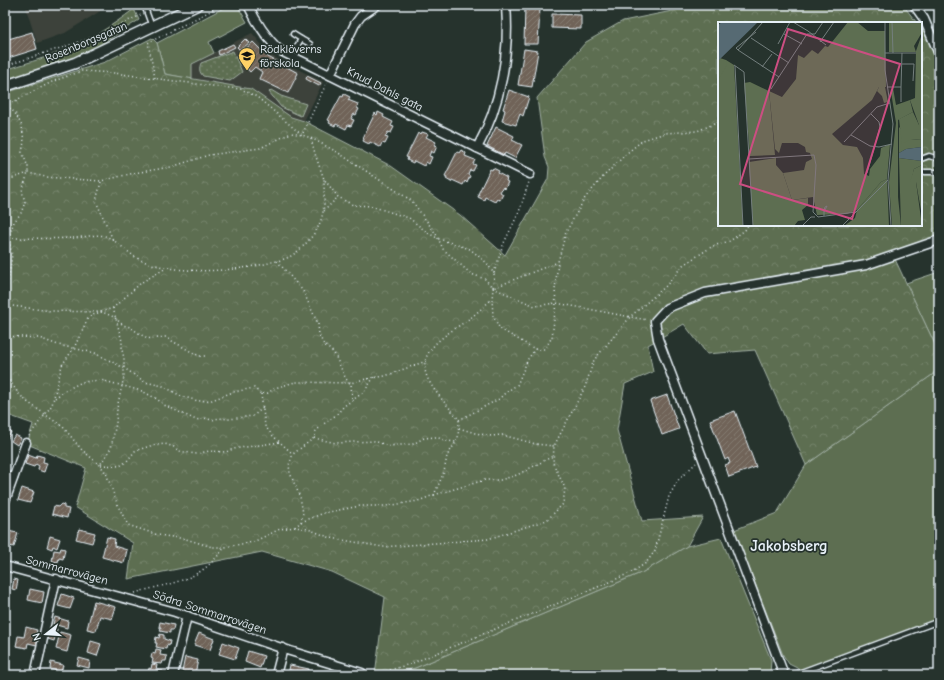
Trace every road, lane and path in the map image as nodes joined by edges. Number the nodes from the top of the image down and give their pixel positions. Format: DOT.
graph roads {
  1 [pos="144,5"];
  2 [pos="169,5"];
  3 [pos="197,5"];
  4 [pos="222,5"];
  5 [pos="248,5"];
  6 [pos="377,5"];
  7 [pos="506,5"];
  8 [pos="914,5"];
  9 [pos="146,12"];
  10 [pos="152,27"];
  11 [pos="293,34"];
  12 [pos="301,39"];
  13 [pos="310,44"];
  14 [pos="939,54"];
  15 [pos="291,57"];
  16 [pos="5,66"];
  17 [pos="330,75"];
  18 [pos="154,78"];
  19 [pos="5,86"];
  20 [pos="6,106"];
  21 [pos="718,122"];
  22 [pos="302,135"];
  23 [pos="311,138"];
  24 [pos="477,148"];
  25 [pos="922,157"];
  26 [pos="939,159"];
  27 [pos="922,172"];
  28 [pos="939,172"];
  29 [pos="28,173"];
  30 [pos="530,174"];
  31 [pos="324,179"];
  32 [pos="5,180"];
  33 [pos="101,181"];
  34 [pos="338,196"];
  35 [pos="324,211"];
  36 [pos="747,226"];
  37 [pos="5,238"];
  38 [pos="8,238"];
  39 [pos="439,239"];
  40 [pos="112,240"];
  41 [pos="939,240"];
  42 [pos="277,261"];
  43 [pos="558,262"];
  44 [pos="166,268"];
  45 [pos="494,274"];
  46 [pos="493,288"];
  47 [pos="492,299"];
  48 [pos="556,303"];
  49 [pos="5,305"];
  50 [pos="113,308"];
  51 [pos="102,312"];
  52 [pos="631,316"];
  53 [pos="114,317"];
  54 [pos="655,321"];
  55 [pos="5,336"];
  56 [pos="74,348"];
  57 [pos="535,349"];
  58 [pos="207,356"];
  59 [pos="426,361"];
  60 [pos="124,368"];
  61 [pos="5,374"];
  62 [pos="374,377"];
  63 [pos="351,384"];
  64 [pos="122,385"];
  65 [pos="261,394"];
  66 [pos="54,399"];
  67 [pos="352,401"];
  68 [pos="263,408"];
  69 [pos="46,415"];
  70 [pos="459,420"];
  71 [pos="459,428"];
  72 [pos="314,438"];
  73 [pos="26,442"];
  74 [pos="280,442"];
  75 [pos="456,442"];
  76 [pos="554,446"];
  77 [pos="293,454"];
  78 [pos="553,455"];
  79 [pos="703,456"];
  80 [pos="100,465"];
  81 [pos="9,476"];
  82 [pos="434,495"];
  83 [pos="5,501"];
  84 [pos="302,522"];
  85 [pos="295,527"];
  86 [pos="225,547"];
  87 [pos="5,566"];
  88 [pos="56,579"];
  89 [pos="122,597"];
  90 [pos="186,616"];
  91 [pos="939,621"];
  92 [pos="286,650"];
  93 [pos="390,670"];
  94 [pos="362,673"];
  95 [pos="35,675"];
  96 [pos="173,675"];
  97 [pos="276,675"];
  98 [pos="784,675"];
  99 [pos="793,675"];
  1 -- 9 [label="lane"];
  2 -- 9 [label="path"];
  3 -- 10 [label="street, Rosenborgsgatan"];
  4 -- 18 [label="path"];
  5 -- 15 [label="street, Knud Dahls gata"];
  6 -- 17 [label="street"];
  7 -- 24 [label="street"];
  8 -- 14 [label="street"];
  9 -- 10 [label="lane"];
  9 -- 16 [label="path"];
  10 -- 19 [label="street, Rosenborgsgatan"];
  11 -- 12 [label="lane"];
  12 -- 13 [label="lane"];
  12 -- 15 [label="lane"];
  15 -- 17 [label="street, Knud Dahls gata"];
  17 -- 22 [label="path"];
  17 -- 24 [label="street, Knud Dahls gata"];
  18 -- 20 [label="path"];
  18 -- 22 [label="path"];
  20 -- 29 [label="path"];
  21 -- 43 [label="path"];
  22 -- 23 [label="path"];
  22 -- 33 [label="path"];
  23 -- 31 [label="path"];
  23 -- 39 [label="path"];
  24 -- 30 [label="street, Knud Dahls gata"];
  25 -- 26 [label="lane"];
  27 -- 28 [label="lane"];
  29 -- 32 [label="path"];
  29 -- 33 [label="path"];
  29 -- 38 [label="path"];
  30 -- 45 [label="path"];
  31 -- 34 [label="path"];
  31 -- 35 [label="path"];
  33 -- 40 [label="path"];
  34 -- 35 [label="path"];
  34 -- 39 [label="path"];
  35 -- 42 [label="path"];
  36 -- 52 [label="path"];
  37 -- 38 [label="path"];
  38 -- 40 [label="path"];
  38 -- 49 [label="path"];
  39 -- 45 [label="path"];
  39 -- 46 [label="path"];
  40 -- 44 [label="path"];
  41 -- 54 [label="street"];
  42 -- 44 [label="path"];
  42 -- 63 [label="path"];
  43 -- 46 [label="path"];
  43 -- 48 [label="path"];
  44 -- 50 [label="path"];
  45 -- 46 [label="path"];
  46 -- 47 [label="path"];
  46 -- 48 [label="path"];
  47 -- 57 [label="path"];
  47 -- 59 [label="path"];
  48 -- 52 [label="path"];
  48 -- 57 [label="path"];
  49 -- 51 [label="path"];
  50 -- 51 [label="path"];
  50 -- 53 [label="path"];
  51 -- 53 [label="path"];
  51 -- 56 [label="path"];
  52 -- 54 [label="path"];
  52 -- 76 [label="path"];
  53 -- 58 [label="path"];
  53 -- 60 [label="path"];
  54 -- 79 [label="street"];
  55 -- 56 [label="path"];
  56 -- 60 [label="path"];
  56 -- 66 [label="path"];
  57 -- 70 [label="path"];
  59 -- 62 [label="path"];
  59 -- 70 [label="path"];
  60 -- 64 [label="path"];
  60 -- 65 [label="path"];
  61 -- 69 [label="path"];
  62 -- 63 [label="path"];
  62 -- 67 [label="path"];
  63 -- 65 [label="path"];
  63 -- 67 [label="path"];
  64 -- 66 [label="path"];
  64 -- 68 [label="path"];
  64 -- 80 [label="path"];
  65 -- 68 [label="path"];
  66 -- 69 [label="path"];
  67 -- 72 [label="path"];
  68 -- 74 [label="path"];
  69 -- 73 [label="path"];
  69 -- 80 [label="path"];
  70 -- 71 [label="path"];
  71 -- 75 [label="path"];
  71 -- 76 [label="path"];
  72 -- 75 [label="path"];
  72 -- 77 [label="path"];
  73 -- 81 [label="street"];
  74 -- 77 [label="path"];
  74 -- 80 [label="path"];
  75 -- 82 [label="path"];
  76 -- 78 [label="path"];
  77 -- 84 [label="path"];
  78 -- 82 [label="path"];
  78 -- 85 [label="path"];
  79 -- 93 [label="path"];
  79 -- 98 [label="street"];
  80 -- 86 [label="path"];
  81 -- 83 [label="street"];
  82 -- 84 [label="path"];
  84 -- 85 [label="path"];
  85 -- 86 [label="path"];
  86 -- 89 [label="path"];
  87 -- 88 [label="street, Sommarrovägen"];
  88 -- 89 [label="street, Sommarrovägen"];
  88 -- 95 [label="street"];
  89 -- 90 [label="street, Södra Sommarrovägen"];
  90 -- 92 [label="street, Södra Sommarrovägen"];
  90 -- 96 [label="street"];
  91 -- 99 [label="lane"];
  92 -- 94 [label="street"];
  92 -- 97 [label="street"];
}
